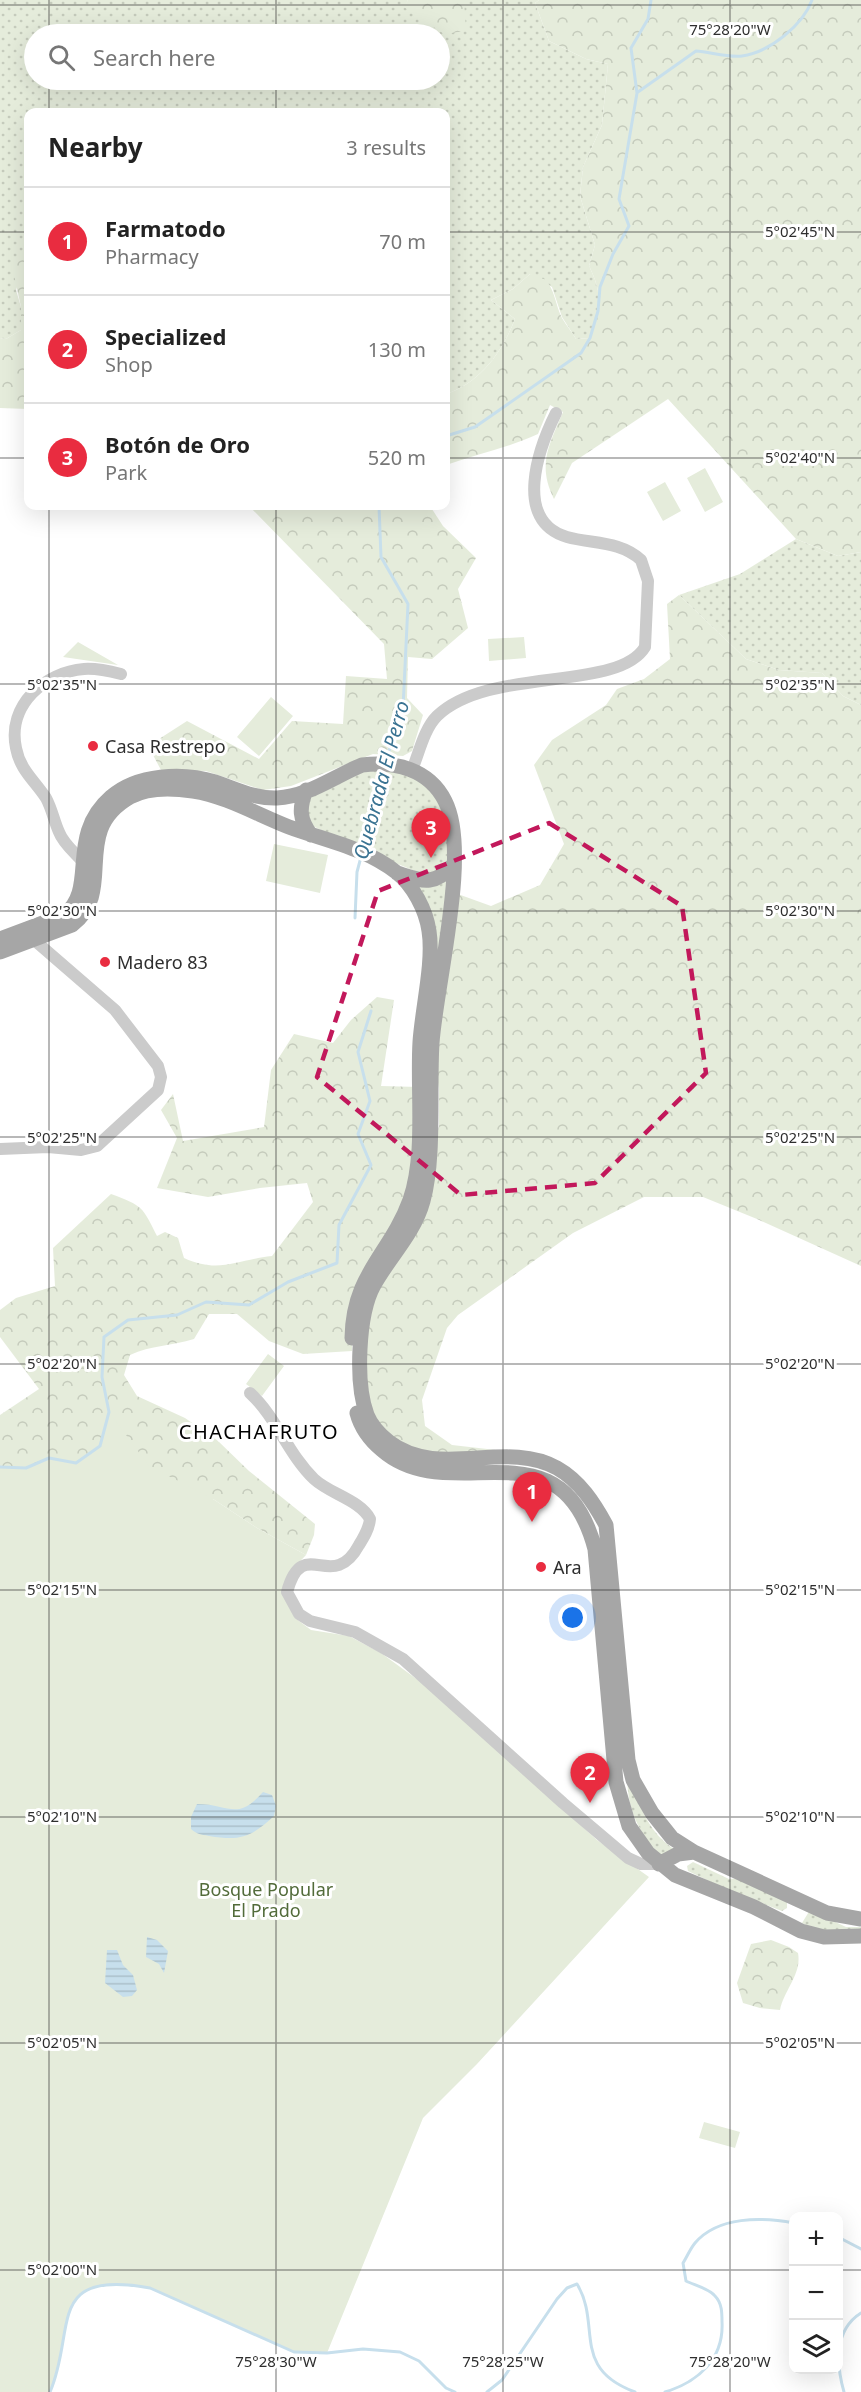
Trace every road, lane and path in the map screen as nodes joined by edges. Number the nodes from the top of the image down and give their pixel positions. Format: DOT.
graph roads {
  1 [pos="556,413"];
  2 [pos="120,674"];
  3 [pos="412,770"];
  4 [pos="306,790"];
  5 [pos="311,835"];
  6 [pos="82,861"];
  7 [pos="454,864"];
  8 [pos="397,873"];
  9 [pos="0,939"];
  10 [pos="33,939"];
  11 [pos="0,952"];
  12 [pos="0,1149"];
  13 [pos="250,1393"];
  14 [pos="694,1852"];
  15 [pos="659,1864"];
  16 [pos="792,1897"];
  17 [pos="777,1918"];
  18 [pos="861,1919"];
  19 [pos="861,1936"];
  1 -- 3 [label="street"];
  2 -- 6 [label="street"];
  3 -- 4 [label="main road"];
  3 -- 7 [label="main road"];
  4 -- 5 [label="main road"];
  4 -- 6 [label="main road"];
  5 -- 8 [label="main road"];
  5 -- 10 [label="main road"];
  6 -- 9 [label="main road"];
  7 -- 8 [label="main road"];
  7 -- 14 [label="main road"];
  8 -- 15 [label="main road"];
  10 -- 11 [label="main road"];
  10 -- 12 [label="street"];
  13 -- 15 [label="street"];
  14 -- 15 [label="main road"];
  14 -- 16 [label="main road"];
  15 -- 17 [label="main road"];
  16 -- 17 [label="main road"];
  16 -- 18 [label="main road"];
  17 -- 19 [label="main road"];
}
